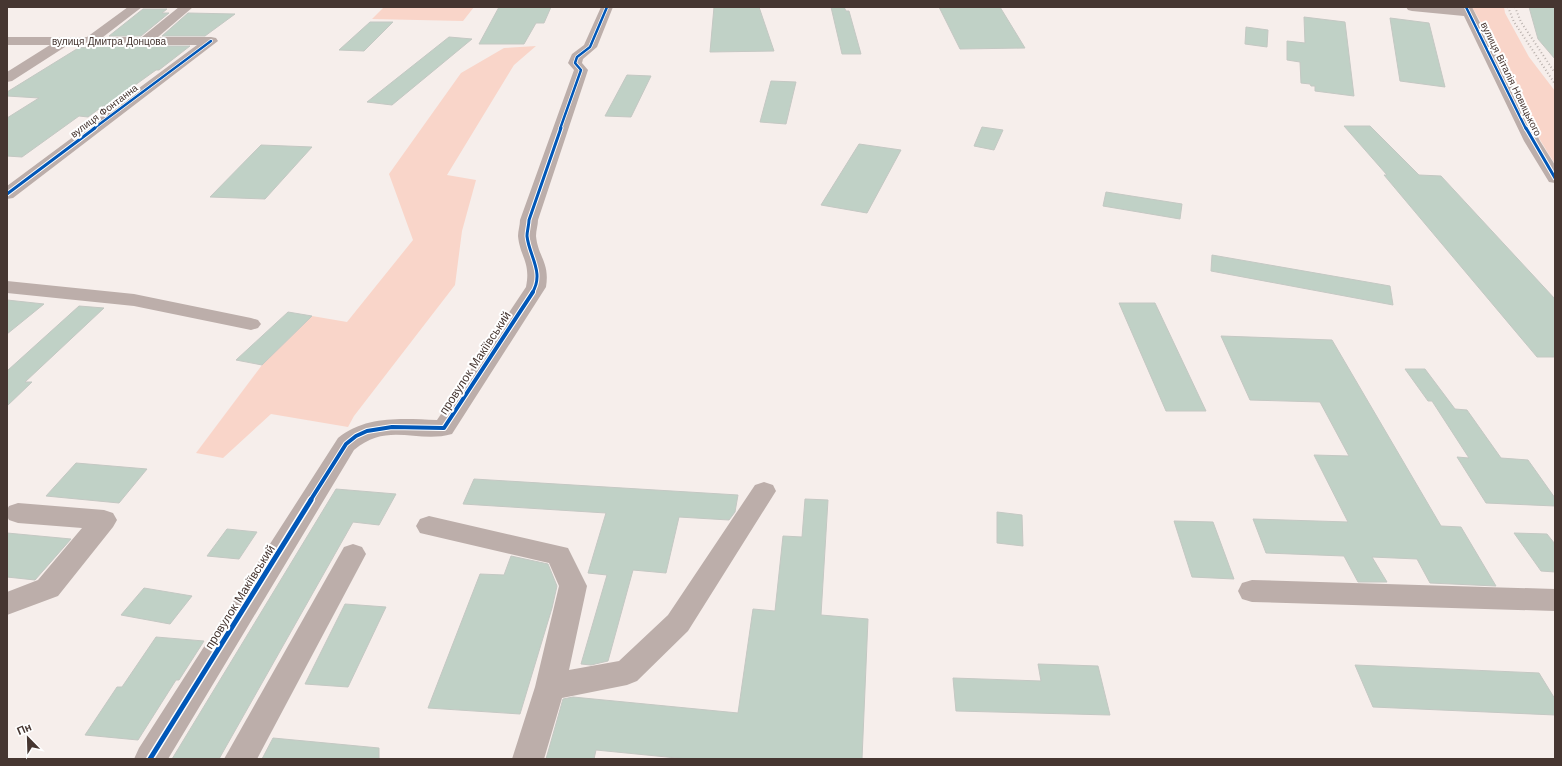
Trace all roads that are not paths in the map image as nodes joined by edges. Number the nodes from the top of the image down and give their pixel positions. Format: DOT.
graph roads {
  1 [pos="136,7"];
  2 [pos="188,7"];
  3 [pos="607,7"];
  4 [pos="1412,7"];
  5 [pos="1468,10"];
  6 [pos="67,40"];
  7 [pos="91,40"];
  8 [pos="146,40"];
  9 [pos="7,41"];
  10 [pos="211,41"];
  11 [pos="7,78"];
  12 [pos="1555,178"];
  13 [pos="7,194"];
  14 [pos="7,287"];
  15 [pos="251,324"];
  16 [pos="764,491"];
  17 [pos="18,513"];
  18 [pos="429,526"];
  19 [pos="353,554"];
  20 [pos="1252,591"];
  21 [pos="1555,600"];
  22 [pos="7,604"];
  23 [pos="550,687"];
  24 [pos="150,759"];
  25 [pos="240,759"];
  26 [pos="528,759"];
  1 -- 7 [label="street"];
  2 -- 8 [label="street"];
  3 -- 24 [label="street, провулок Макіївський"];
  4 -- 5 [label="street"];
  5 -- 12 [label="street, вулиця Віталія Новицького"];
  6 -- 7 [label="street, вулиця Дмитра Донцова"];
  6 -- 9 [label="street, вулиця Дмитра Донцова"];
  6 -- 11 [label="street"];
  7 -- 8 [label="street, вулиця Дмитра Донцова"];
  8 -- 10 [label="street, вулиця Дмитра Донцова"];
  10 -- 13 [label="street, вулиця Фонтанна"];
  14 -- 15 [label="street"];
  16 -- 23 [label="street"];
  17 -- 22 [label="street"];
  18 -- 23 [label="street"];
  19 -- 25 [label="street"];
  20 -- 21 [label="street"];
  23 -- 26 [label="street"];
}
